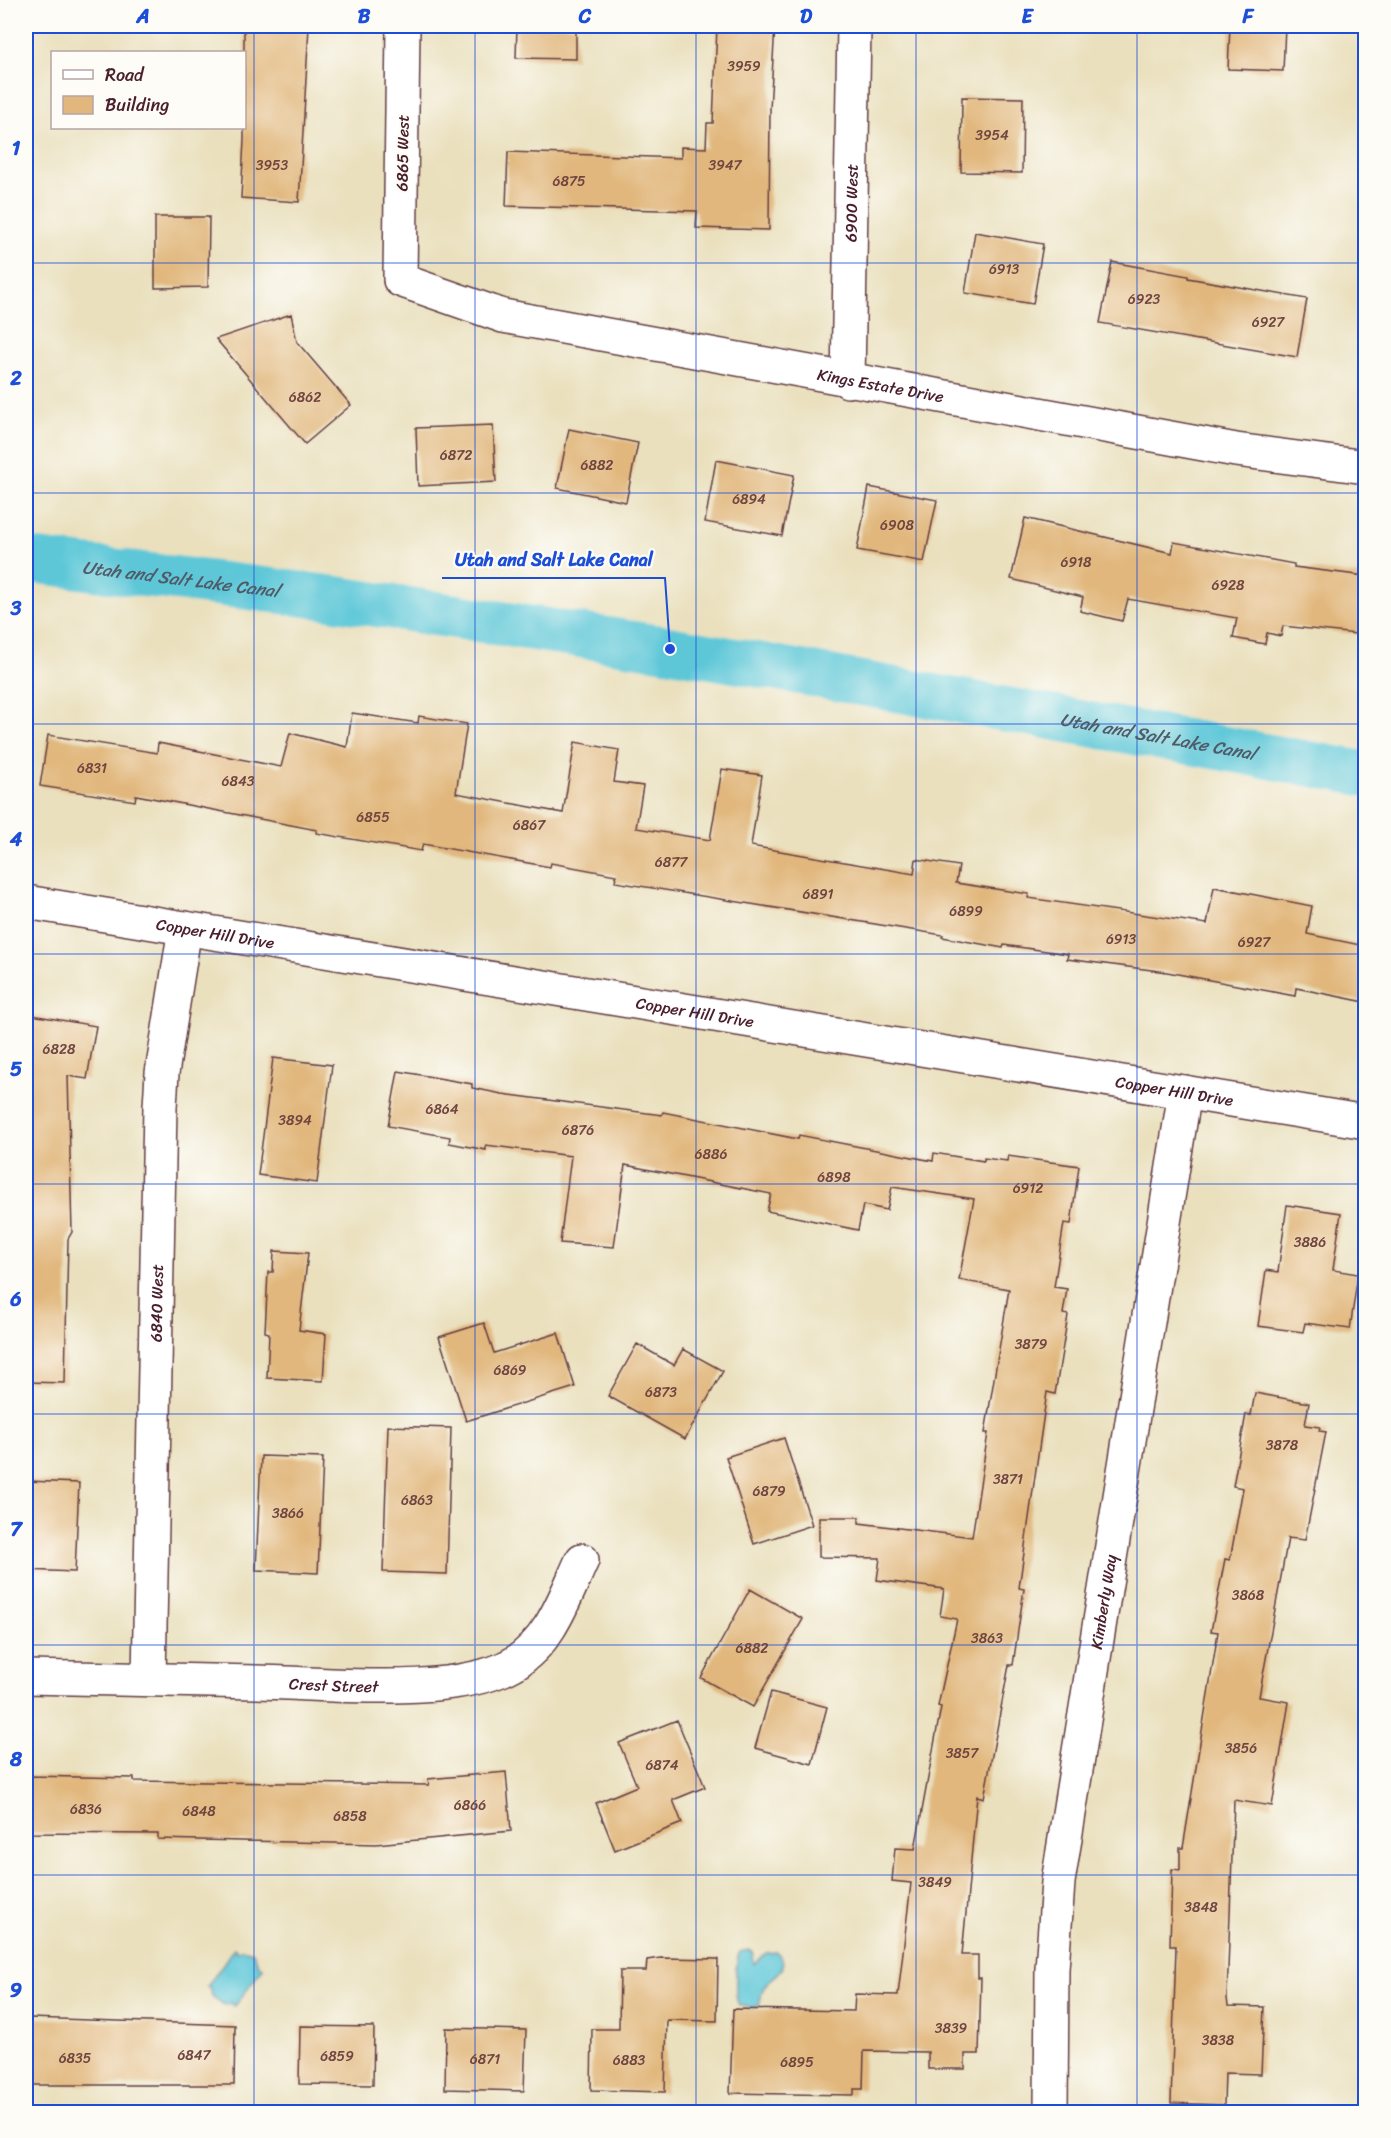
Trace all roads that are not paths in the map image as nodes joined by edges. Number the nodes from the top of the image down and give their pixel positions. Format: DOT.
graph roads {
  1 [pos="403,26"];
  2 [pos="854,26"];
  3 [pos="400,279"];
  4 [pos="848,381"];
  5 [pos="1365,467"];
  6 [pos="26,902"];
  7 [pos="184,928"];
  8 [pos="1185,1092"];
  9 [pos="1365,1122"];
  10 [pos="582,1560"];
  11 [pos="26,1677"];
  12 [pos="149,1679"];
  13 [pos="1051,2112"];
  1 -- 3 [label="street, 6865 West"];
  2 -- 4 [label="street, 6900 West"];
  3 -- 4 [label="street, Kings Estate Drive"];
  4 -- 5 [label="street, Kings Estate Drive"];
  6 -- 7 [label="street, Copper Hill Drive"];
  7 -- 8 [label="street, Copper Hill Drive"];
  7 -- 12 [label="street, 6840 West"];
  8 -- 9 [label="street, Copper Hill Drive"];
  8 -- 13 [label="street, Kimberly Way"];
  10 -- 12 [label="street, Crest Street"];
  11 -- 12 [label="street, Crest Street"];
}
